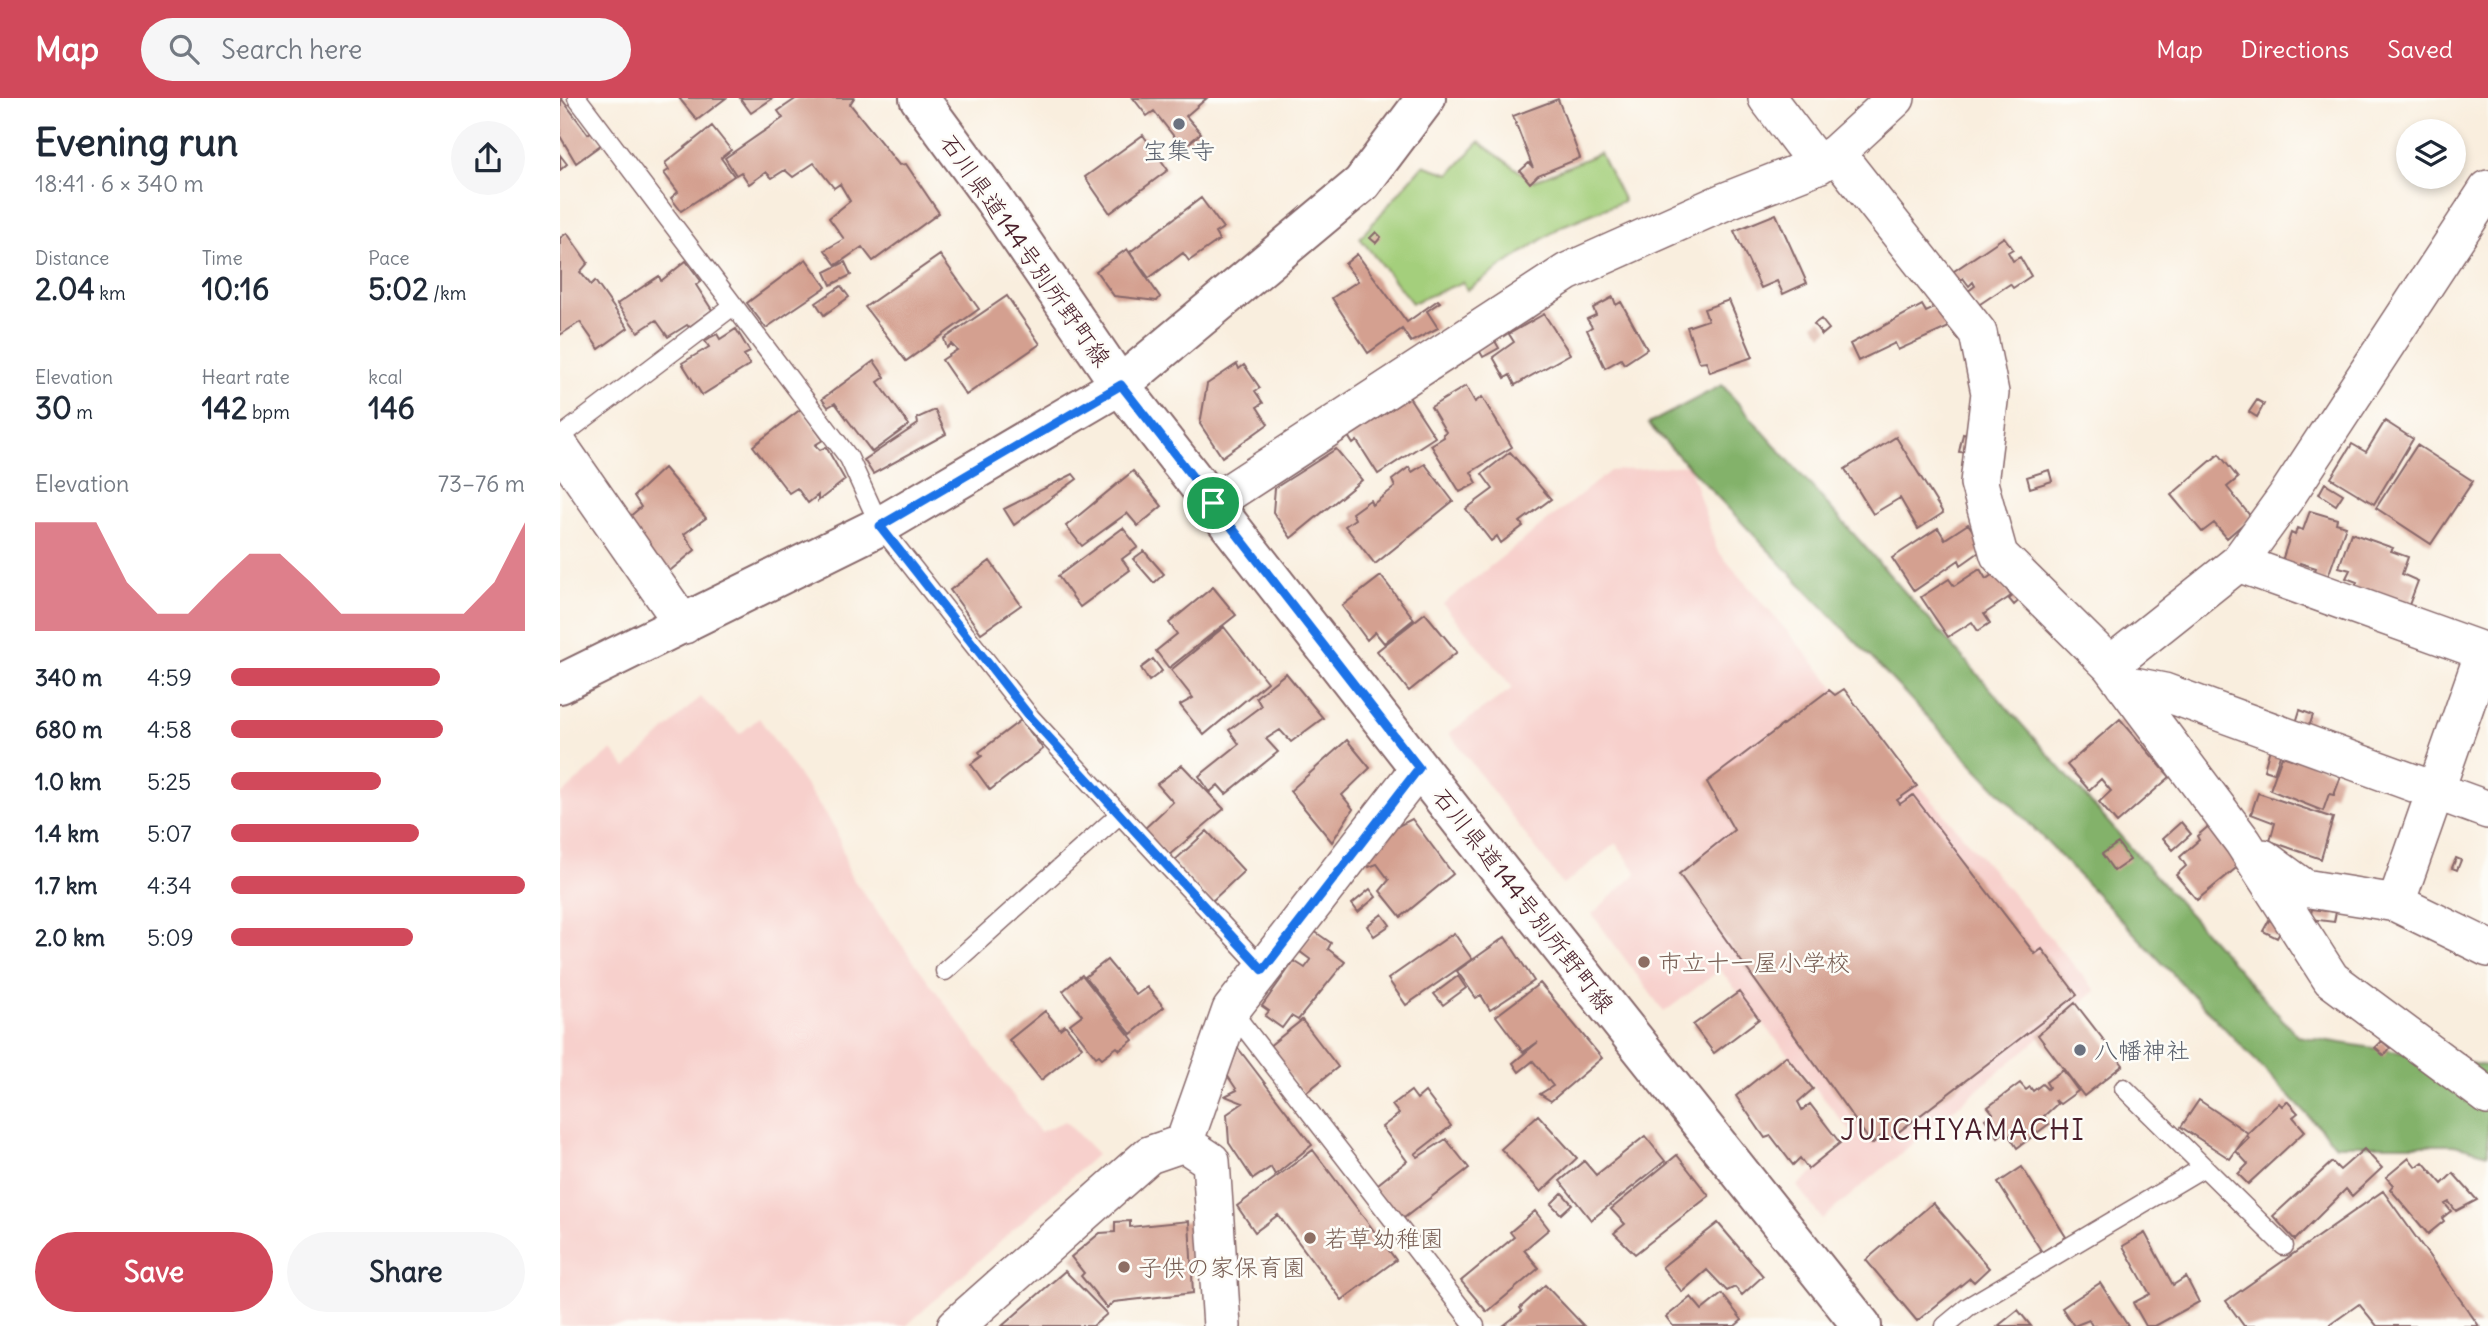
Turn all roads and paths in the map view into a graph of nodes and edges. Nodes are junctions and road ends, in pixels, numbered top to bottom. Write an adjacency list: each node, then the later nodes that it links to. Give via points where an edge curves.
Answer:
1 (577, 98): 8 (lane)
2 (919, 98): 9 (main road, 石川県道144号別所野町線)
3 (1426, 98): 9 (main road, via 1362,183)
4 (1767, 98): 6 (street)
5 (1896, 98): 6 (street)
6 (1827, 159): 12 (street, via 1567,272); 17 (street, via 1978,332 1990,393 1979,483 1999,555)
7 (2488, 189): 14 (street, via 2286,497)
8 (733, 306): 10 (lane); 13 (lane, via 849,458)
9 (1121, 385): 12 (main road, 石川県道144号別所野町線); 13 (main road)
10 (560, 437)
11 (560, 447): 15 (street)
12 (1213, 503): 19 (main road, 石川県道144号別所野町線)
13 (880, 526): 15 (main road); 22 (lane, via 1031,718)
14 (2238, 562): 16 (street); 17 (street)
15 (684, 625): 18 (main road)
16 (2486, 652): 20 (street)
17 (2117, 675): 20 (street); 23 (street)
18 (560, 684)
19 (1419, 768): 26 (street); 37 (main road, 石川県道144号別所野町線)
20 (2435, 791): 21 (street); 24 (street)
21 (2488, 810)
22 (1120, 814): 26 (lane); 27 (lane)
23 (2243, 842): 24 (street, via 2304,888); 30 (street, via 2330,979)
24 (2396, 902): 25 (street)
25 (2488, 948)
26 (1263, 970): 28 (street)
27 (945, 971)
28 (1231, 1010): 31 (street); 36 (lane)
29 (2124, 1088): 32 (lane)
30 (2488, 1096)
31 (1184, 1143): 34 (street, via 1149,1155); 35 (street, via 1211,1161)
32 (2204, 1167): 33 (lane); 38 (lane, via 1968,1307)
33 (2284, 1246)
34 (956, 1326)
35 (1222, 1326)
36 (1475, 1326)
37 (1862, 1326)
38 (1945, 1326)

